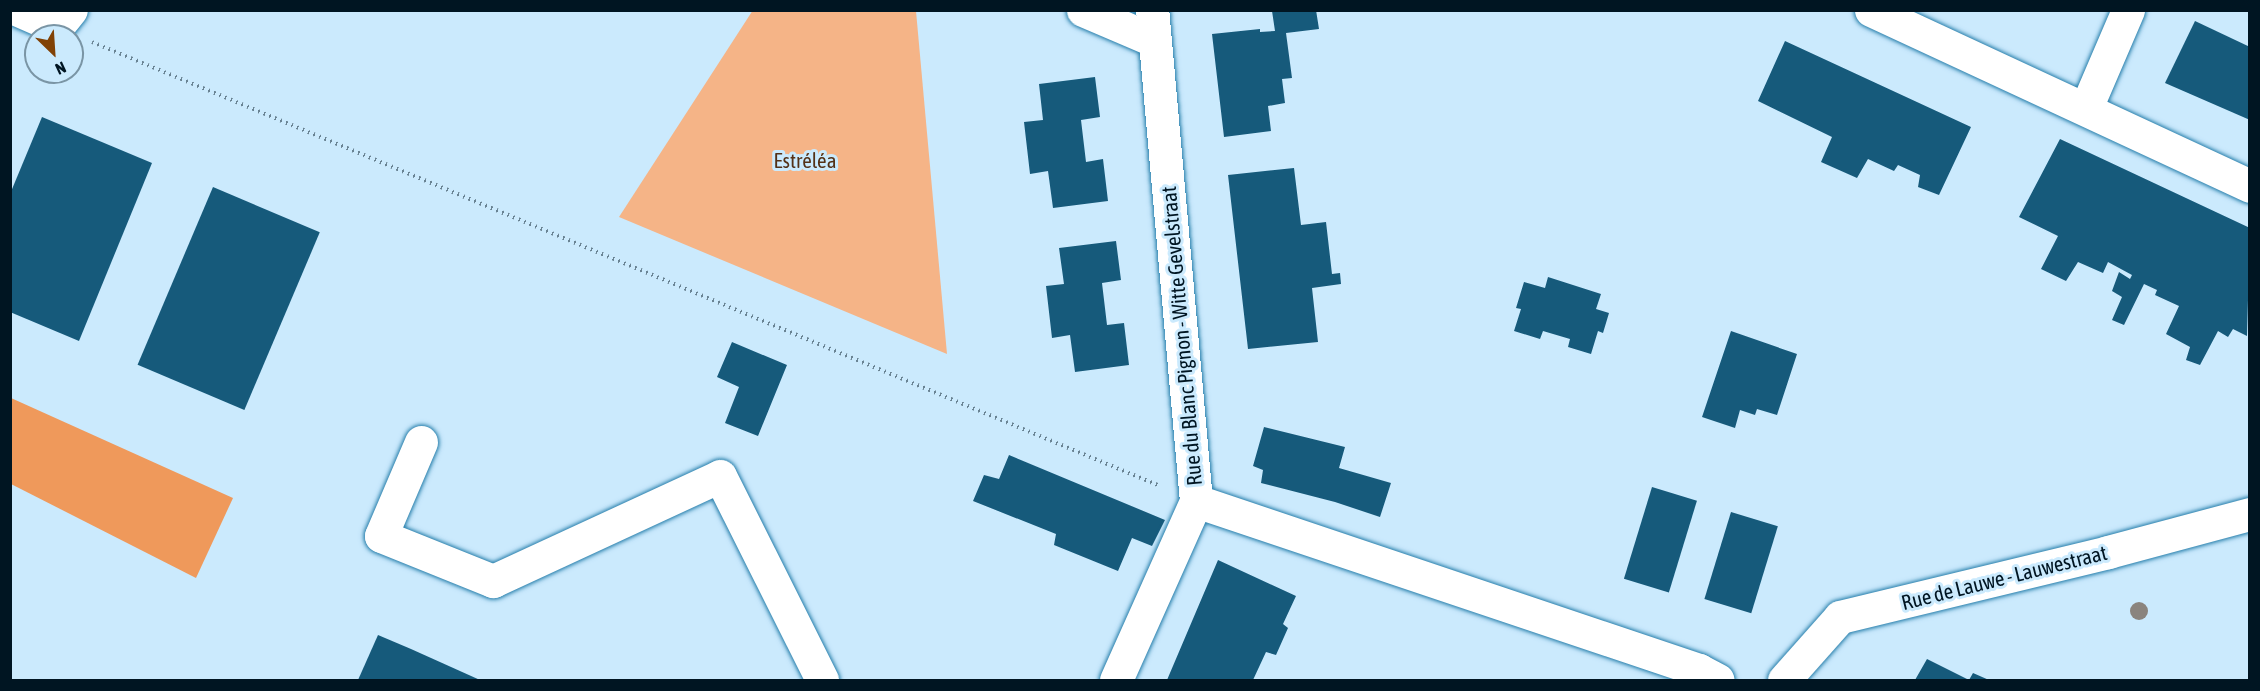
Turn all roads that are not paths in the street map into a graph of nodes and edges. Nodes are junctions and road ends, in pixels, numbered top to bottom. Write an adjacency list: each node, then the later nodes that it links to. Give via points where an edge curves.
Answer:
1 (18, 10): 5 (street)
2 (1083, 10): 6 (street)
3 (1871, 10): 7 (street)
4 (2128, 10): 7 (street)
5 (64, 19)
6 (1153, 25): 10 (street, Rue du Blanc Pignon - Witte Gevelstraat)
7 (2086, 108): 8 (street)
8 (2250, 186)
9 (421, 442): 12 (street, via 381,536 493,581 720,476)
10 (1196, 501): 13 (street, Rue du Blanc Pignon - Witte Gevelstraat); 14 (street, via 1699,670)
11 (2250, 514): 15 (street, Rue de Lauwe - Lauwestraat, via 1840,617)
12 (822, 681)
13 (1116, 681)
14 (1718, 681)
15 (1784, 681)

